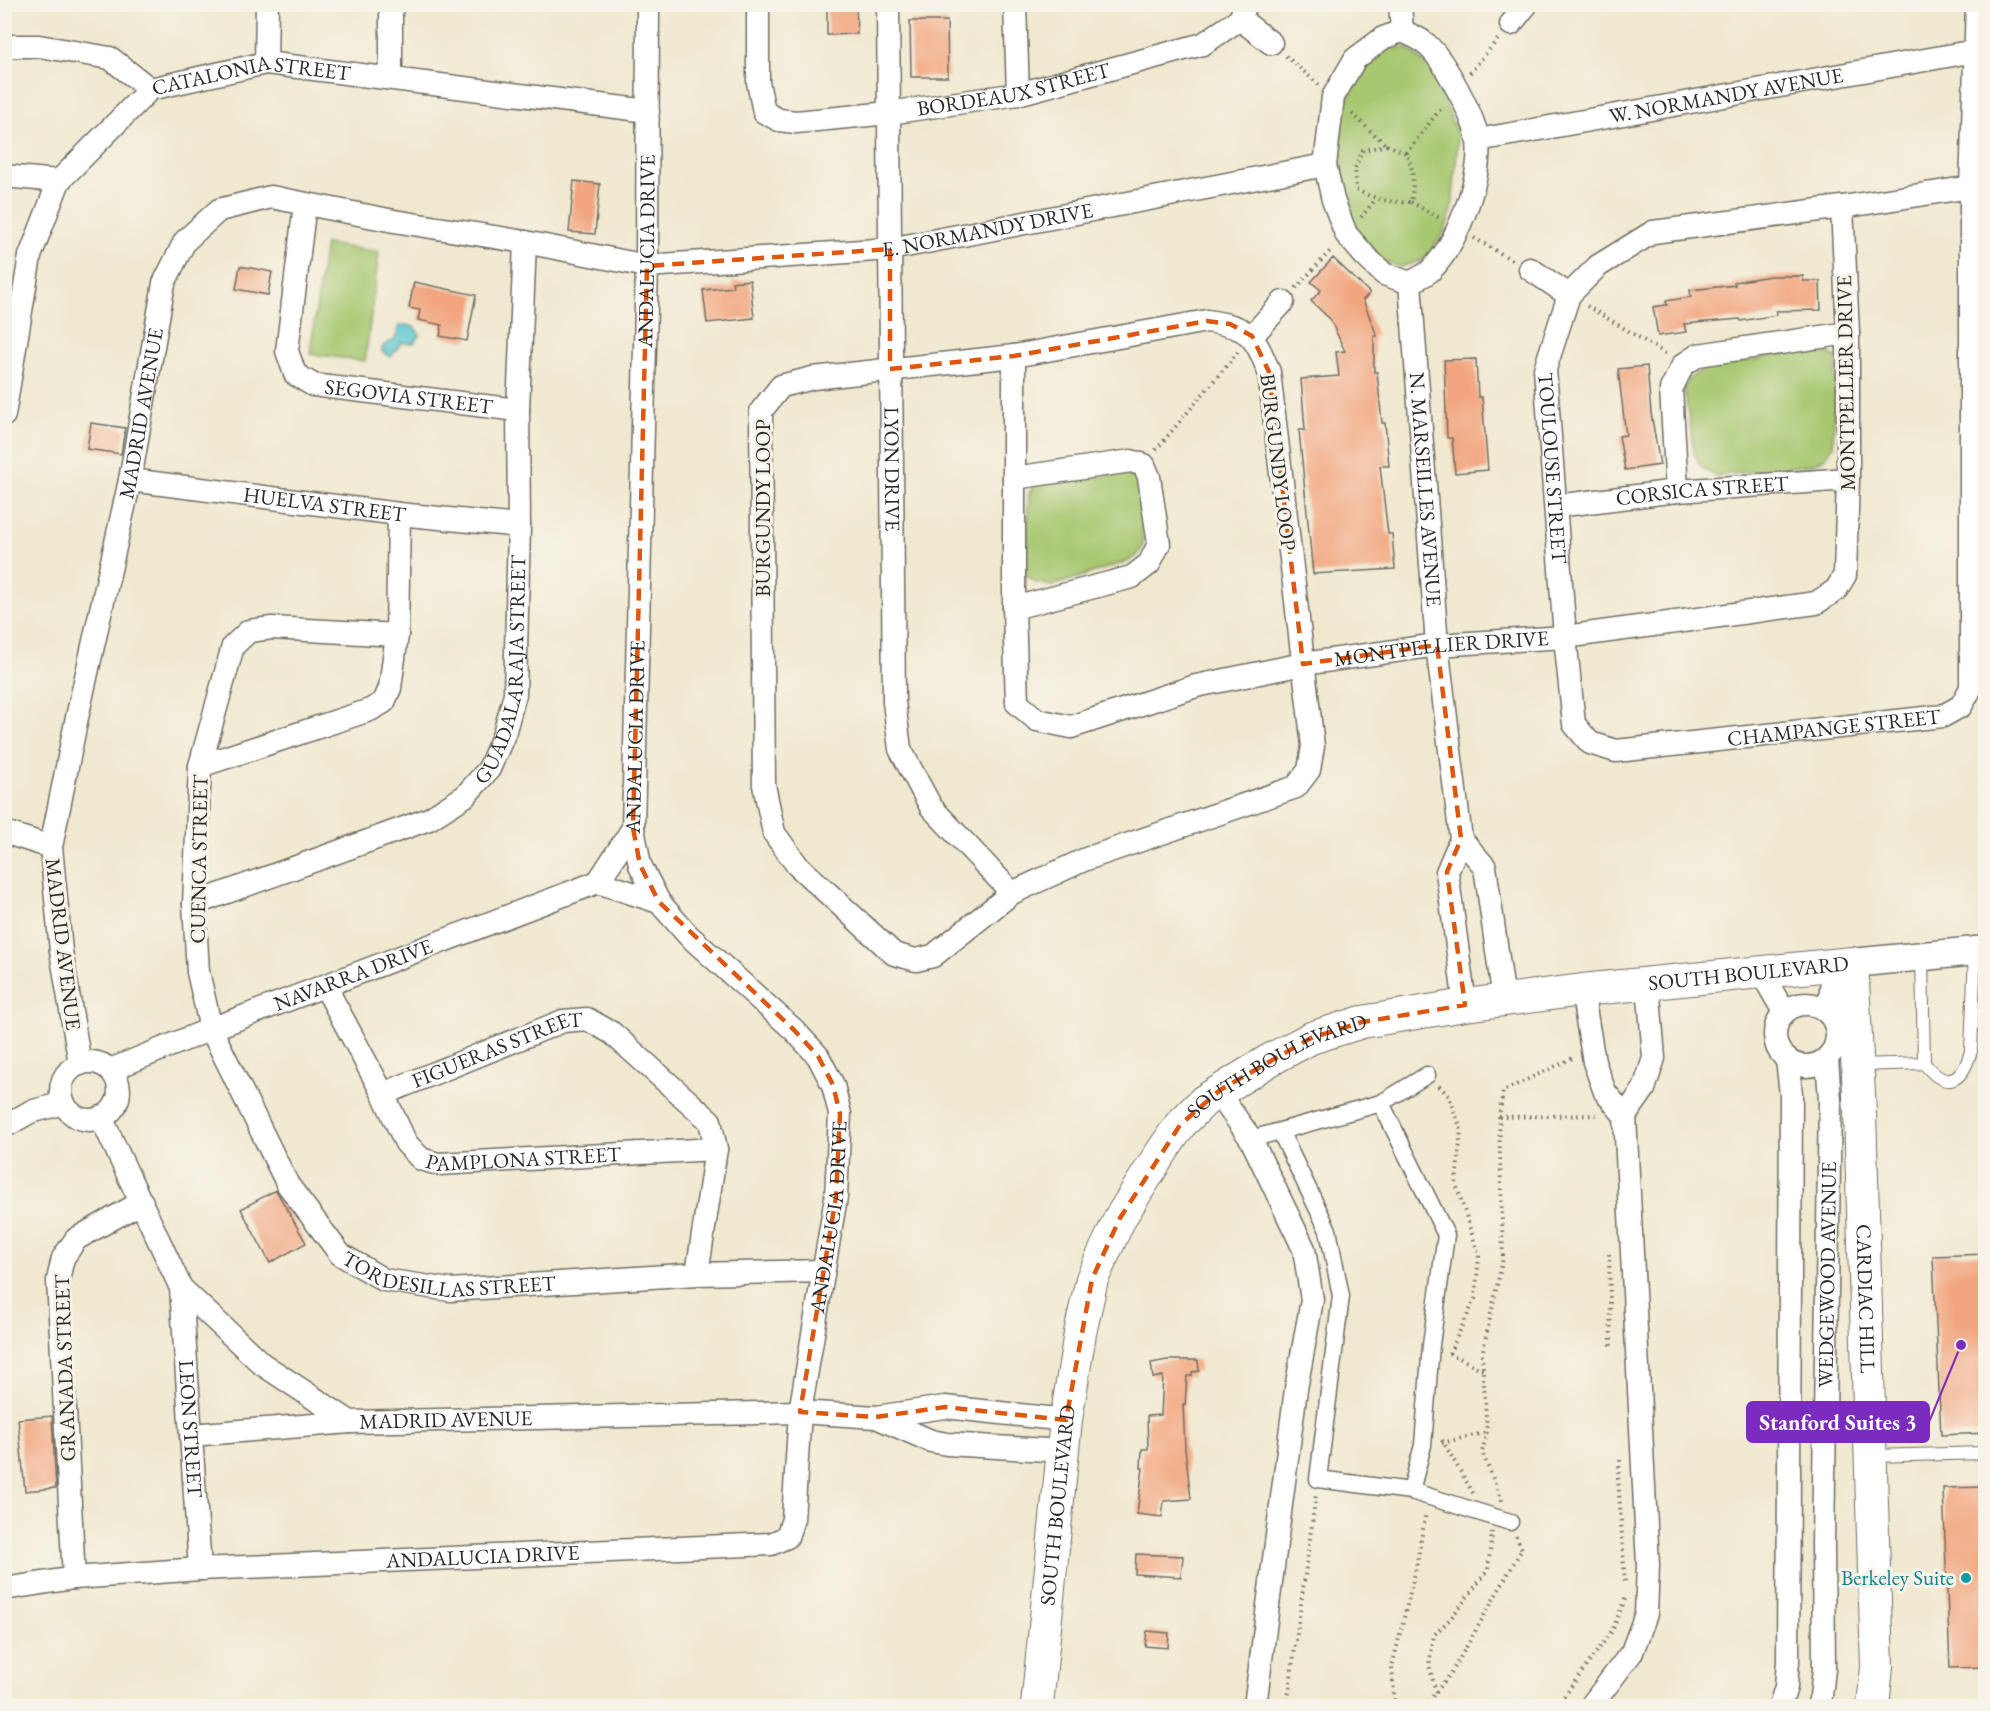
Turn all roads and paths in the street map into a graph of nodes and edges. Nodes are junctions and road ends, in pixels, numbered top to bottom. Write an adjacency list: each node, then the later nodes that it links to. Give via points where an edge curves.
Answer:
1 (267, 4): 16 (street)
2 (391, 4): 17 (street)
3 (648, 4): 20 (street, ANDALUCIA DRIVE)
4 (758, 4): 21 (street, BORDEAUX STREET, via 758,82 764,112 796,123)
5 (888, 4): 21 (street, LYON DRIVE)
6 (1015, 4): 19 (street)
7 (1400, 4): 12 (street)
8 (1527, 4): 11 (street)
9 (1977, 4): 15 (street, CHAMPANGE STREET)
10 (1243, 12): 13 (street); 19 (street, BORDEAUX STREET, via 1203,44)
11 (1511, 24)
12 (1402, 31): 22 (street, via 1425,43 1444,65); 23 (street, via 1383,38 1355,59 1332,97)
13 (1271, 43)
14 (4, 46): 18 (street, via 39,46 110,58)
15 (1980, 52): 22 (street, W. NORMANDY AVENUE); 26 (street, CHAMPANGE STREET)
16 (266, 63): 17 (street, CATALONIA STREET); 18 (street, CATALONIA STREET)
17 (391, 78): 20 (street, CATALONIA STREET)
18 (150, 89): 25 (street, CATALONIA STREET)
19 (1018, 94): 21 (street, BORDEAUX STREET)
20 (648, 111): 33 (street, ANDALUCIA DRIVE)
21 (889, 112): 32 (street, LYON DRIVE)
22 (1478, 140): 35 (street, via 1470,196 1459,229 1428,273)
23 (1325, 165): 30 (street); 32 (street, E. NORMANDY DRIVE)
24 (4, 176): 25 (street)
25 (59, 181): 44 (street, CATALONIA STREET, via 30,255)
26 (1971, 187): 29 (street, TOULOUSE STREET); 58 (street, CHAMPANGE STREET, via 1971,688 1961,706 1943,716 1616,751)
27 (1376, 199): 27 (path, via 1411,202 1414,188 1406,153 1387,145 1363,150 1355,168 1356,190); 30 (path)
28 (306, 204): 31 (street, MADRID AVENUE); 43 (street, SEGOVIA STREET, via 287,351 295,374 313,385); 48 (street, MADRID AVENUE, via 271,197 219,210 185,241 164,283)
29 (1842, 207): 36 (street, TOULOUSE STREET, via 1653,232 1598,266); 38 (street, MONTPELLIER DRIVE)
30 (1346, 234): 35 (street, via 1384,274); 37 (path)
31 (525, 242): 33 (street, MADRID AVENUE); 43 (street, GUADALARAJA STREET)
32 (890, 249): 33 (street, E. NORMANDY DRIVE); 42 (street, LYON DRIVE)
33 (647, 266): 60 (street, ANDALUCIA DRIVE)
34 (1530, 269): 36 (street)
35 (1410, 283): 56 (street, N. MARSEILLES AVENUE)
36 (1569, 295): 41 (path); 50 (street, TOULOUSE STREET, via 1545,369)
37 (1283, 302): 39 (street)
38 (1848, 333): 41 (street, via 1698,355); 47 (street, MONTPELLIER DRIVE)
39 (1252, 336): 40 (street, BURGUNDY LOOP, via 1230,324 1207,321); 45 (path); 57 (street, BURGUNDY LOOP, via 1269,372)
40 (1014, 356): 42 (street, BURGUNDY LOOP); 46 (street, MONTPELLIER DRIVE)
41 (1683, 365): 49 (street, via 1671,389)
42 (890, 369): 65 (street, LYON DRIVE, via 894,702 900,749 931,807); 65 (street, BURGUNDY LOOP, via 813,378 782,386 761,411 764,785 774,833 797,865 894,954 916,960 933,956)
43 (518, 410): 52 (street, GUADALARAJA STREET)
44 (4, 415)
45 (1144, 465): 46 (street, via 1131,461); 53 (street, via 1159,544 1149,564 1132,577)
46 (1014, 478): 53 (street, MONTPELLIER DRIVE)
47 (1848, 479): 49 (street, CORSICA STREET); 55 (street, MONTPELLIER DRIVE, via 1845,575 1836,590 1816,603)
48 (130, 480): 51 (street, HUELVA STREET); 63 (street, MADRID AVENUE)
49 (1677, 491): 50 (street, CORSICA STREET)
50 (1556, 506): 55 (street, TOULOUSE STREET)
51 (399, 514): 52 (street, HUELVA STREET); 54 (street)
52 (519, 526): 67 (street, GUADALARAJA STREET, via 515,694 489,769 465,796 429,819)
53 (1014, 608): 57 (street, MONTPELLIER DRIVE, via 1017,703 1037,720 1060,725 1071,727 1196,686)
54 (397, 635): 59 (street, via 390,688 384,702 370,711); 59 (street, CUENCA STREET, via 272,628 249,631 233,646)
55 (1565, 637): 56 (street, MONTPELLIER DRIVE); 58 (street, TOULOUSE STREET, via 1574,724)
56 (1437, 645): 57 (street, MONTPELLIER DRIVE); 62 (street, N. MARSEILLES AVENUE)
57 (1303, 664): 65 (street, BURGUNDY LOOP, via 1313,746 1309,770 1296,787 1086,859)
58 (1590, 743)
59 (201, 766): 67 (street, CUENCA STREET)
60 (633, 828): 64 (street); 66 (street, ANDALUCIA DRIVE, via 640,865)
61 (4, 832): 63 (street)
62 (1461, 839): 75 (street, via 1485,867); 76 (street, via 1447,872)
63 (51, 847): 84 (street, MADRID AVENUE)
64 (597, 882): 66 (street); 73 (street, NAVARRA DRIVE)
65 (1012, 893)
66 (659, 902): 101 (street, ANDALUCIA DRIVE, via 688,935 794,1030 818,1056 833,1085 840,1114 836,1197)
67 (194, 904): 79 (street, CUENCA STREET, via 198,972)
68 (1980, 950): 69 (street, SOUTH BOULEVARD); 83 (lane, via 1971,1051 1966,1067 1957,1079 1947,1082 1934,1076)
69 (1922, 956): 70 (street, SOUTH BOULEVARD); 83 (lane)
70 (1843, 964): 71 (main road, SOUTH BOULEVARD); 78 (street, WEDGEWOOD AVENUE); 85 (main road, CARDIAC HILL)
71 (1761, 972): 72 (main road, SOUTH BOULEVARD); 77 (street)
72 (1648, 983): 74 (main road, SOUTH BOULEVARD); 92 (street, via 1654,1058 1644,1089)
73 (325, 986): 79 (street, NAVARRA DRIVE); 89 (street, PAMPLONA STREET)
74 (1582, 990): 75 (main road, SOUTH BOULEVARD); 80 (street)
75 (1504, 1000): 76 (main road, SOUTH BOULEVARD)
76 (1465, 1005): 88 (main road, SOUTH BOULEVARD, via 1362,1022 1311,1038)
77 (1784, 1012): 78 (street, via 1811,1004); 82 (street, WEDGEWOOD AVENUE, via 1775,1031 1780,1052)
78 (1828, 1013): 81 (street, WEDGEWOOD AVENUE, via 1834,1020 1837,1036)
79 (211, 1029): 86 (street, NAVARRA DRIVE); 102 (street, TORDESILLAS STREET, via 288,1185 340,1254 384,1280 450,1290)
80 (1580, 1055): 92 (street, via 1594,1062 1605,1092); 93 (path, via 1503,1091)
81 (1827, 1058): 82 (street, via 1803,1066); 141 (street, WEDGEWOOD AVENUE, via 1830,1100 1824,1669)
82 (1787, 1059): 140 (street, WEDGEWOOD AVENUE, via 1791,1094 1788,1661)
83 (1924, 1063): 85 (lane)
84 (80, 1064): 86 (street, via 95,1063); 90 (street, via 65,1076 61,1094)
85 (1858, 1065): 120 (main road, CARDIAC HILL)
86 (110, 1070): 94 (street, via 118,1096 115,1105)
87 (1427, 1075): 91 (street); 106 (path, via 1449,1096 1461,1130 1456,1184 1479,1256 1475,1299)
88 (1220, 1090): 97 (street); 111 (main road, SOUTH BOULEVARD, via 1180,1125 1120,1218 1092,1279)
89 (383, 1094): 98 (street, PAMPLONA STREET, via 406,1143 421,1159 438,1164); 98 (street, FIGUERAS STREET, via 563,1021 587,1019 612,1033 710,1121)
90 (64, 1103): 94 (street, via 75,1116); 95 (street, via 30,1112)
91 (1381, 1103): 96 (street); 104 (street, via 1446,1235)
92 (1625, 1116): 93 (path); 139 (street, via 1648,1565 1646,1614 1632,1652)
93 (1499, 1117): 108 (path, via 1503,1258 1482,1355)
94 (101, 1118): 99 (street, MADRID AVENUE)
95 (4, 1127)
96 (1280, 1131): 97 (street); 122 (street, via 1328,1230 1341,1296)
97 (1251, 1139): 134 (street, via 1304,1249 1312,1300)
98 (716, 1149): 102 (street, FIGUERAS STREET)
99 (142, 1202): 103 (street, MADRID AVENUE); 128 (street, GRANADA STREET, via 76,1239 63,1258 58,1280)
100 (1609, 1244): 105 (path)
101 (823, 1271): 102 (street, TORDESILLAS STREET); 109 (street, ANDALUCIA DRIVE)
102 (697, 1274)
103 (181, 1288): 112 (street, MADRID AVENUE, via 262,1364); 115 (street, LEON STREET)
104 (1431, 1345): 106 (path); 117 (street)
105 (1611, 1349)
106 (1449, 1354): 107 (path); 108 (path)
107 (1444, 1364)
108 (1483, 1370): 113 (path)
109 (800, 1412): 110 (street, MADRID AVENUE); 112 (street, MADRID AVENUE); 127 (street, ANDALUCIA DRIVE, via 794,1519 787,1537 771,1544)
110 (876, 1417): 111 (street, via 945,1407); 118 (street, via 947,1444)
111 (1066, 1420): 118 (main road, SOUTH BOULEVARD)
112 (350, 1422): 115 (street)
113 (1487, 1432): 116 (path); 126 (path, via 1482,1452)
114 (1441, 1434): 116 (path)
115 (191, 1435): 127 (street, LEON STREET)
116 (1443, 1443): 117 (path); 125 (path)
117 (1423, 1445): 123 (street)
118 (1063, 1450): 133 (main road, SOUTH BOULEVARD)
119 (1986, 1453): 120 (lane)
120 (1870, 1456): 142 (main road, CARDIAC HILL, via 1877,1667)
121 (1620, 1460): 129 (path)
122 (1318, 1479): 123 (street); 135 (path)
123 (1411, 1491): 124 (street)
124 (1428, 1496): 125 (street); 136 (path, via 1416,1568 1392,1667)
125 (1486, 1514): 126 (street); 132 (path, via 1492,1530 1488,1570 1434,1635 1429,1665)
126 (1510, 1522): 132 (path, via 1522,1549)
127 (200, 1569): 128 (street, ANDALUCIA DRIVE)
128 (75, 1578): 130 (street, ANDALUCIA DRIVE)
129 (1625, 1584)
130 (4, 1589)
131 (1626, 1596): 138 (path, via 1612,1631)
132 (1436, 1693): 137 (path)
133 (1037, 1707)
134 (1255, 1707)
135 (1287, 1707)
136 (1395, 1707)
137 (1425, 1707)
138 (1557, 1707)
139 (1591, 1707)
140 (1780, 1707)
141 (1818, 1707)
142 (1873, 1707)

